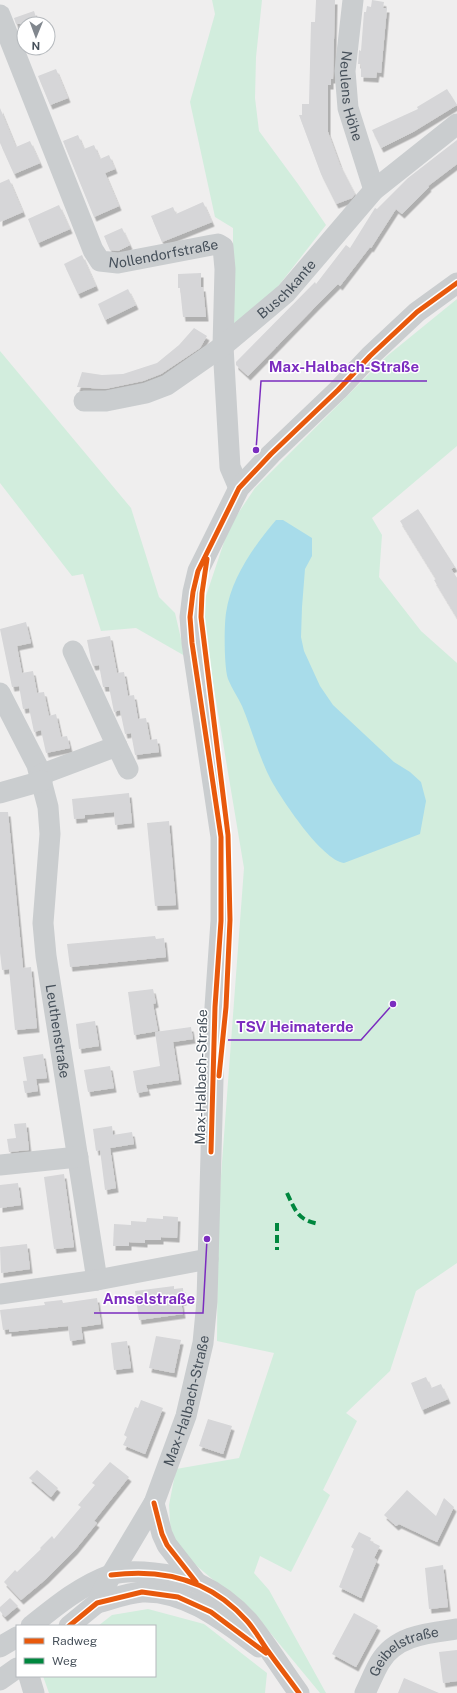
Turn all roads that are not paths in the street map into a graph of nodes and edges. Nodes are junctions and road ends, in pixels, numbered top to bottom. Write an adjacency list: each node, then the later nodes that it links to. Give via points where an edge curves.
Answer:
1 (353, 0): 4 (street, Neulens Höhe, via 345,70 348,108)
2 (0, 15): 6 (street, Nollendorfstraße, via 93,250 100,261 118,263 218,244 223,247)
3 (457, 124): 4 (street, Buschkante)
4 (374, 190): 6 (street, Buschkante, via 286,293)
5 (457, 283): 8 (street, Max-Halbach-Straße, via 417,312 376,350)
6 (223, 346): 7 (street, Buschkante, via 167,385 146,393 106,401); 8 (street, Nollendorfstraße, via 230,467)
7 (84, 401)
8 (239, 488): 17 (street, Max-Halbach-Straße, via 198,571 190,617 221,838 221,921 215,1007)
9 (73, 652): 11 (street)
10 (0, 693): 13 (street, Leuthenstraße, via 37,765)
11 (117, 746): 12 (street); 13 (street)
12 (128, 769)
13 (41, 778): 14 (street); 15 (street, Leuthenstraße, via 48,807 50,834 43,923 46,956)
14 (0, 793)
15 (78, 1157): 16 (street); 18 (street, Leuthenstraße)
16 (0, 1165)
17 (208, 1259): 18 (street); 20 (street, Max-Halbach-Straße, via 203,1343 186,1416)
18 (97, 1280): 19 (street)
19 (0, 1294)
20 (154, 1503): 21 (street, Max-Halbach-Straße); 22 (street, via 167,1546)
21 (111, 1575): 22 (street, via 136,1572 161,1574); 23 (street); 24 (street, Max-Halbach-Straße); 25 (street, via 85,1586)
22 (196, 1582): 30 (street, via 224,1599 248,1621)
23 (142, 1592): 24 (street); 30 (street, via 178,1597 211,1612)
24 (97, 1603): 26 (street, Max-Halbach-Straße)
25 (32, 1625)
26 (70, 1625)
27 (457, 1628): 36 (street, Geibelstraße, via 418,1634 397,1644 380,1661)
28 (16, 1638): 29 (street)
29 (0, 1647)
30 (273, 1657): 35 (street)
31 (16, 1669): 33 (street)
32 (29, 1677): 34 (street)
33 (0, 1680)
34 (34, 1693)
35 (300, 1693)
36 (365, 1693)

